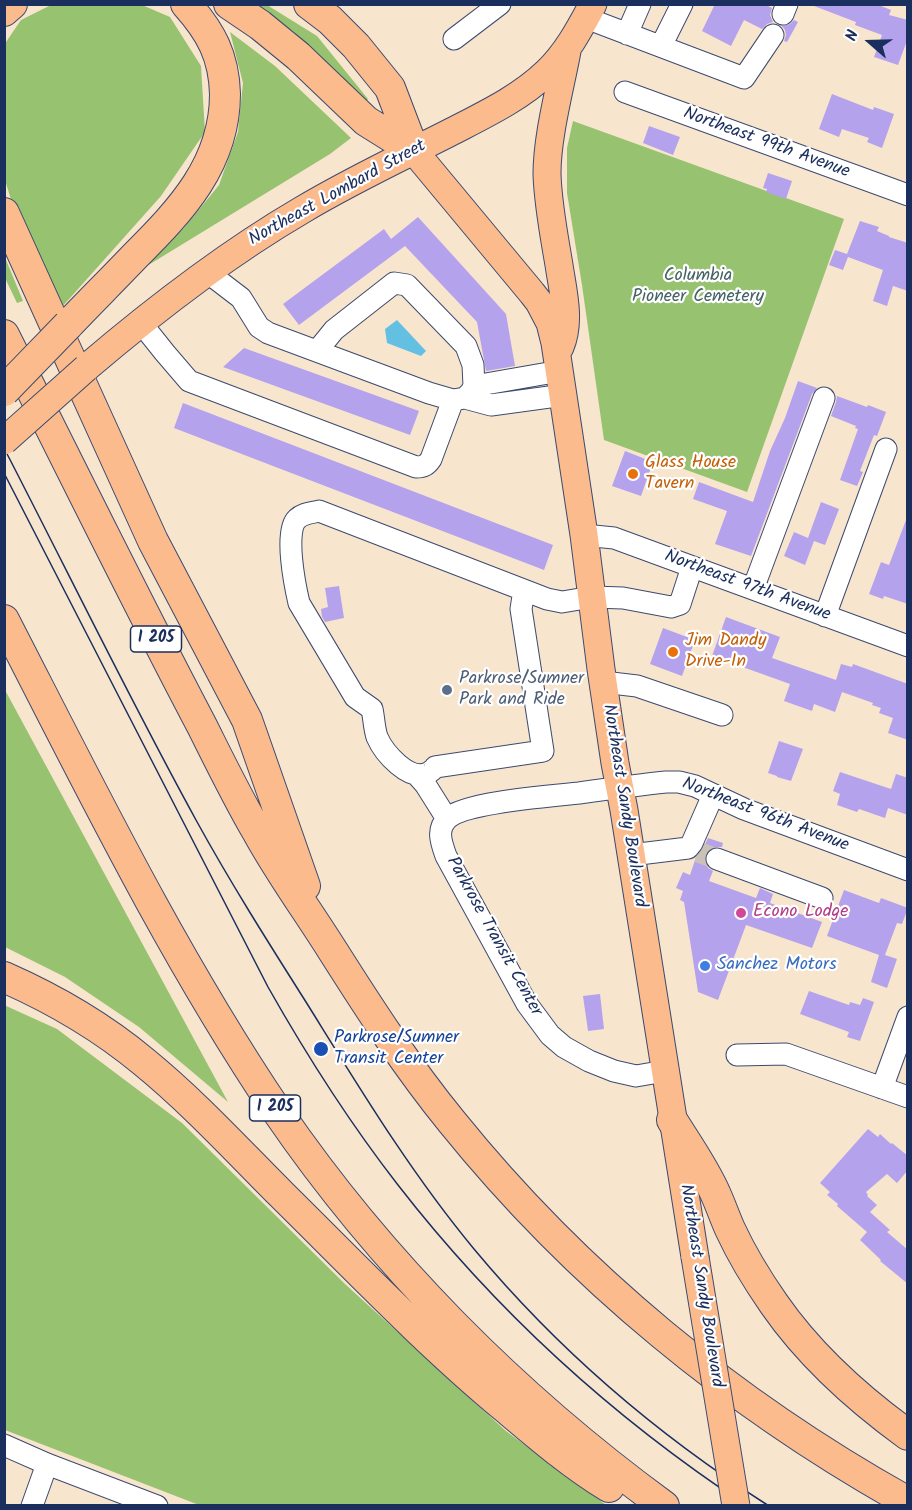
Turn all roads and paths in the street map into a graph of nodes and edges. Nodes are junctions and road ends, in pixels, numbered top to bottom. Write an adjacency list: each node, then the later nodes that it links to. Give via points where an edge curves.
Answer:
1 (12, 4): 8 (highway)
2 (186, 4): 24 (highway, bridge, via 200,20 222,64 225,108 213,156 198,184 160,231)
3 (229, 4): 16 (highway, via 298,56 366,121)
4 (309, 4): 16 (highway, via 356,46 390,88)
5 (500, 4): 12 (street)
6 (640, 4): 10 (street)
7 (682, 4): 13 (street)
8 (4, 11)
9 (589, 11): 10 (street); 14 (main road)
10 (627, 34): 13 (street)
11 (773, 35): 13 (street, via 744,78)
12 (454, 39)
13 (661, 46)
14 (567, 49): 16 (main road, Northeast Lombard Street, via 546,73 518,95); 23 (main road, via 547,170 565,304)
15 (626, 92): 17 (street, Northeast 99th Avenue)
16 (414, 151): 19 (main road, Northeast Lombard Street, via 303,209); 23 (main road, Northeast Sandy Boulevard, via 539,302 550,323)
17 (907, 193)
18 (4, 213): 47 (highway, via 153,541 247,720)
19 (207, 272): 20 (main road, Northeast Lombard Street); 22 (street, via 241,298 259,327)
20 (141, 323): 25 (street, via 189,381 416,466 427,465 431,459); 27 (main road, Northeast Lombard Street, bridge)
21 (4, 335): 47 (highway, I 205, via 259,835)
22 (317, 351): 25 (street, via 429,393); 25 (street, via 334,330 394,283 407,285 466,346 473,365)
23 (560, 373): 25 (street, via 491,405); 29 (main road, Northeast Sandy Boulevard)
24 (4, 391)
25 (464, 394)
26 (824, 398): 31 (street)
27 (4, 441)
28 (886, 449): 34 (street)
29 (585, 535): 30 (street, Northeast 97th Avenue, via 614,538); 33 (main road, Northeast Sandy Boulevard)
30 (692, 567): 31 (street, Northeast 97th Avenue); 33 (street, via 680,604 671,607)
31 (753, 589): 34 (street, Northeast 97th Avenue)
32 (524, 590): 33 (street, via 562,602); 39 (street, via 521,609 543,752); 39 (street, via 319,511 295,520 291,540 299,603 355,697 372,709 377,737 388,754 400,766)
33 (592, 597): 37 (main road, Northeast Sandy Boulevard)
34 (825, 615): 36 (street, Northeast 97th Avenue)
35 (4, 620): 62 (highway, I 205, via 176,948 243,1059 317,1166 443,1314 585,1446)
36 (908, 646)
37 (603, 682): 38 (street, via 637,686); 40 (main road, Northeast Sandy Boulevard)
38 (722, 716)
39 (426, 771): 42 (street, via 425,784)
40 (620, 788): 41 (street, Northeast 96th Avenue, via 680,782); 42 (street, via 497,803 458,811); 44 (main road, Northeast Sandy Boulevard)
41 (713, 795): 43 (street, via 693,843); 45 (street, Northeast 96th Avenue)
42 (447, 819): 51 (street, Parkrose Transit Center, via 440,840 446,856 527,1004 550,1035 572,1052 614,1071 636,1076)
43 (701, 853): 44 (street); 46 (street)
44 (631, 855): 51 (main road, Northeast Sandy Boulevard)
45 (908, 870)
46 (822, 898)
47 (322, 934): 58 (highway, I 205, via 416,1075 550,1233 670,1341 751,1403 864,1478)
48 (4, 977): 61 (highway, via 81,1017 143,1061 479,1386 573,1463)
49 (908, 1017): 52 (street)
50 (737, 1055): 52 (street, via 786,1054)
51 (665, 1071): 54 (main road, Northeast Sandy Boulevard)
52 (882, 1088): 53 (street)
53 (908, 1097)
54 (672, 1120): 55 (highway, via 716,1193 752,1269 801,1340 832,1374); 63 (main road, Northeast Sandy Boulevard, bridge)
55 (908, 1435)
56 (4, 1445): 57 (street)
57 (47, 1464): 59 (street); 60 (street)
58 (908, 1502)
59 (32, 1506)
60 (157, 1506)
61 (645, 1506)
62 (664, 1506)
63 (736, 1506)

